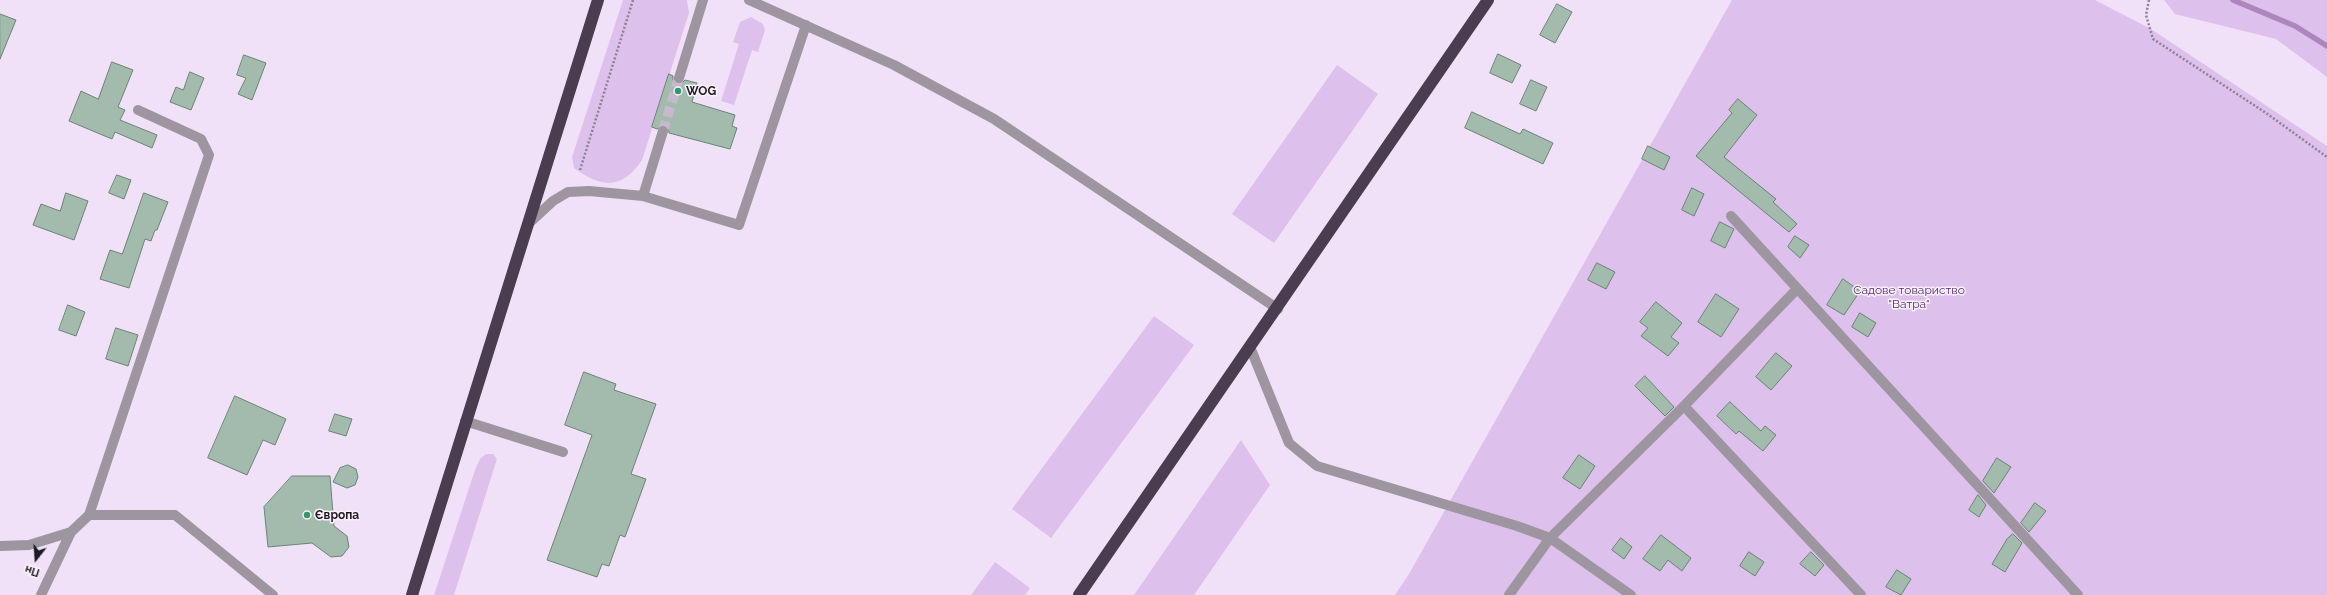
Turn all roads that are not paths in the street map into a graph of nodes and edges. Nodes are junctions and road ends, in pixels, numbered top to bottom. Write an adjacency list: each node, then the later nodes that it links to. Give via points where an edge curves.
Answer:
1 (598, 0): 11 (highway)
2 (703, 0): 6 (street)
3 (749, 0): 5 (street)
4 (1488, 0): 13 (highway)
5 (806, 25): 9 (street, via 739,226); 13 (street, via 894,65 994,119)
6 (679, 78)
7 (138, 110): 18 (street, via 201,139 209,155)
8 (663, 131): 9 (street)
9 (644, 196): 11 (street, via 589,191 568,192 553,200)
10 (1731, 216): 12 (street)
11 (527, 226): 16 (highway)
12 (1797, 290): 15 (street); 29 (street)
13 (1278, 309): 14 (highway)
14 (1250, 347): 20 (street, via 1289,442 1317,466); 25 (highway)
15 (1684, 406): 20 (street); 28 (street)
16 (465, 421): 17 (street); 24 (highway)
17 (563, 452)
18 (89, 515): 19 (street); 23 (street, via 175,514)
19 (72, 532): 21 (street, via 29,544); 22 (street)
20 (1550, 538): 26 (street); 27 (street)
21 (0, 546)
22 (41, 595)
23 (273, 595)
24 (412, 595)
25 (1079, 595)
26 (1509, 595)
27 (1631, 595)
28 (1861, 595)
29 (2078, 595)

